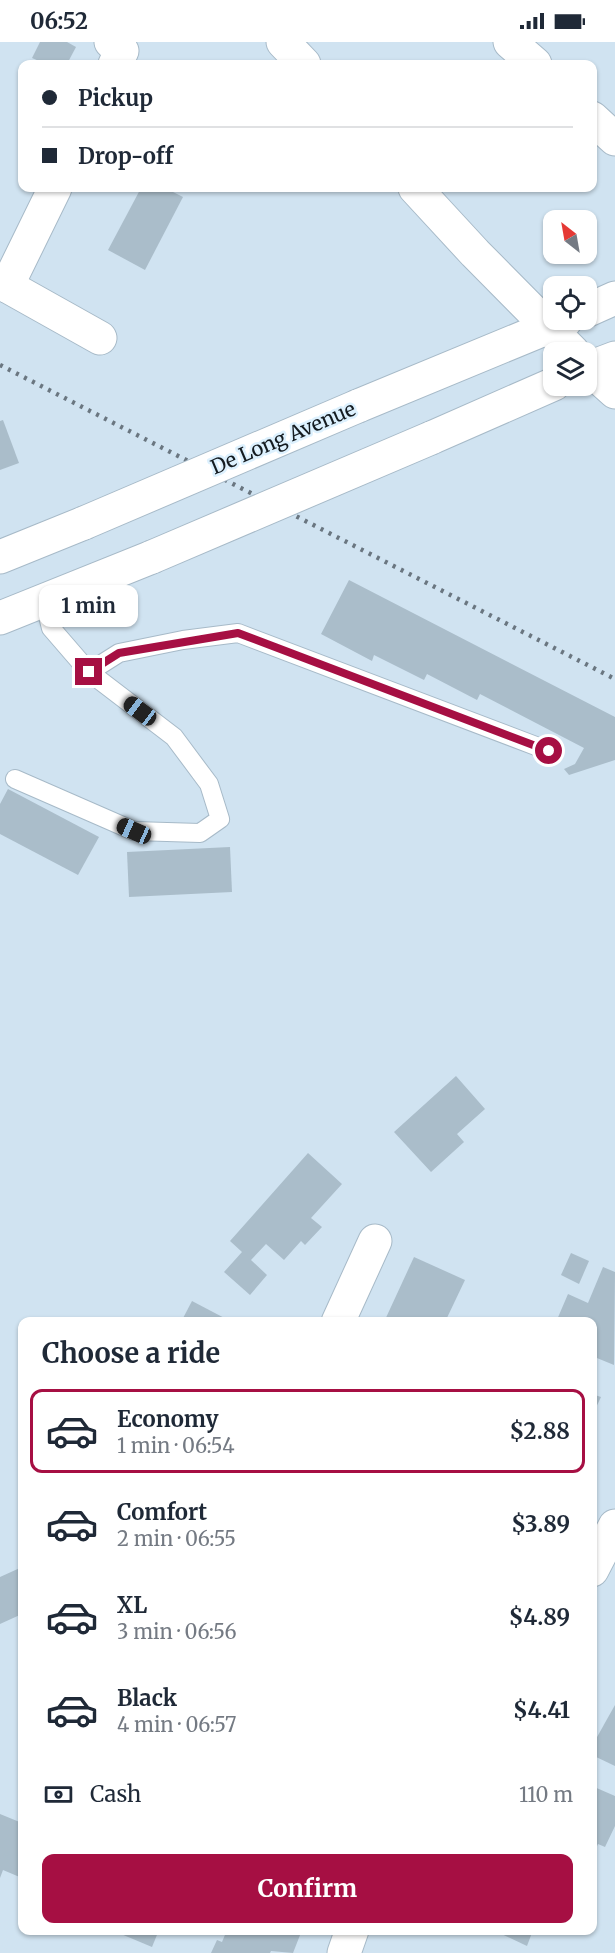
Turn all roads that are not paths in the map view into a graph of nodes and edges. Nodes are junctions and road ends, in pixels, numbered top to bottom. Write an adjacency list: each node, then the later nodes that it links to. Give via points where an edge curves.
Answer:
1 (283, 42): 3 (main road)
2 (510, 42): 4 (main road)
3 (300, 60)
4 (530, 60)
5 (597, 123): 6 (main road)
6 (615, 139)
7 (53, 192): 9 (main road)
8 (419, 192): 12 (main road, via 475,253)
9 (4, 284): 15 (main road)
10 (615, 298): 11 (main road)
11 (597, 305)
12 (543, 310)
13 (543, 329): 20 (main road, De Long Avenue, bridge)
14 (564, 330): 16 (main road)
15 (100, 338)
16 (573, 342)
17 (597, 371): 19 (main road)
18 (543, 389): 21 (main road, bridge)
19 (615, 392)
20 (0, 557)
21 (44, 600): 22 (main road); 23 (lane, via 51,628)
22 (0, 618)
23 (89, 672): 24 (lane, via 119,653 238,633); 25 (lane, via 174,737 209,784 220,819 200,833 134,831)
24 (549, 751)
25 (15, 779)
26 (375, 1241): 27 (main road)
27 (340, 1317)
28 (615, 1526): 29 (main road)
29 (597, 1560)
30 (350, 1935): 31 (main road)
31 (344, 1953)

